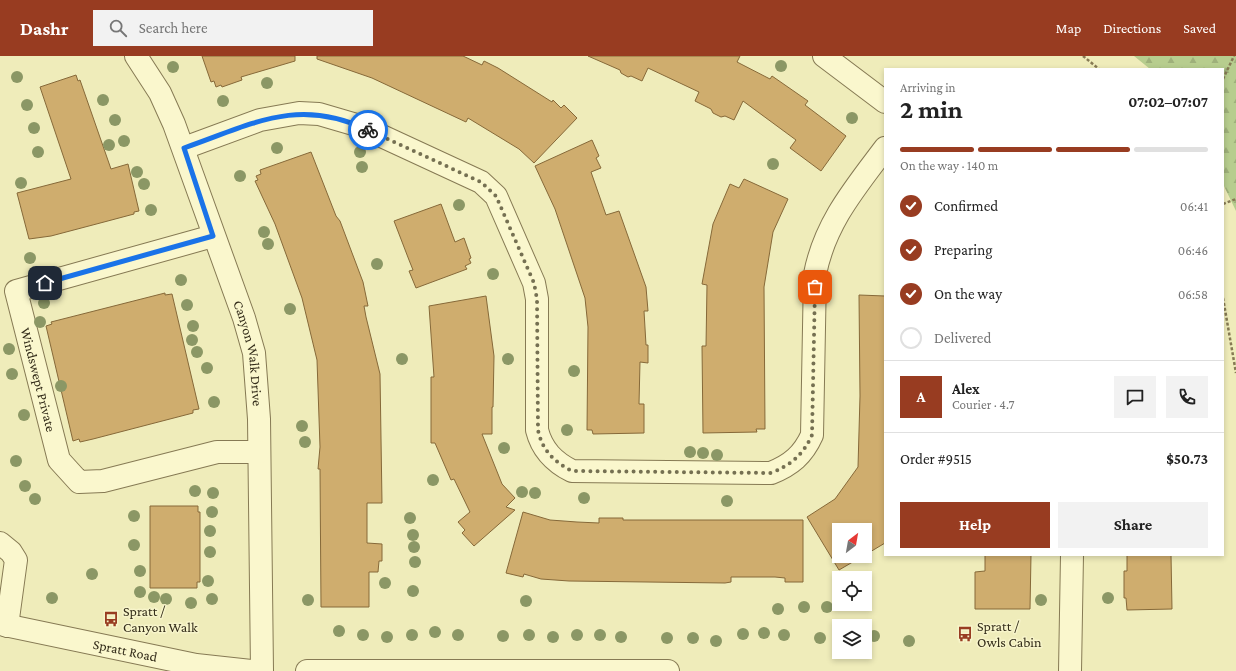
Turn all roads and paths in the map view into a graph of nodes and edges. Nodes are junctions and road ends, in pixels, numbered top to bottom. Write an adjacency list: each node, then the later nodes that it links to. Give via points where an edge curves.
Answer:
1 (136, 56): 8 (street, Canyon Walk Drive, via 160,93)
2 (824, 56): 7 (street)
3 (1083, 56): 5 (path)
4 (1234, 56): 6 (path)
5 (1098, 68)
6 (1224, 77)
7 (884, 101)
8 (184, 148): 9 (street, via 260,120 299,113 319,114 360,126 481,182 496,196 534,283 537,299 538,430 540,441 558,464 572,471 771,473 786,467 797,458 806,448 812,435 815,274 819,254 843,205); 12 (street, Canyon Walk Drive)
9 (884, 149)
10 (1236, 199): 11 (path)
11 (1224, 204)
12 (213, 236): 15 (street, Canyon Walk Drive, via 244,318 254,353); 15 (street, Windswept Private, via 16,291 59,460 79,482 103,481 217,452)
13 (1224, 304): 14 (path)
14 (1236, 373)
15 (259, 452): 20 (street, Canyon Walk Drive)
16 (0, 543): 18 (street, via 16,560)
17 (1072, 556): 23 (street)
18 (3, 625): 19 (street, Spratt Road, via 196,665)
19 (251, 671)
20 (262, 671)
21 (307, 671): 22 (street)
22 (668, 671)
23 (1070, 671)

